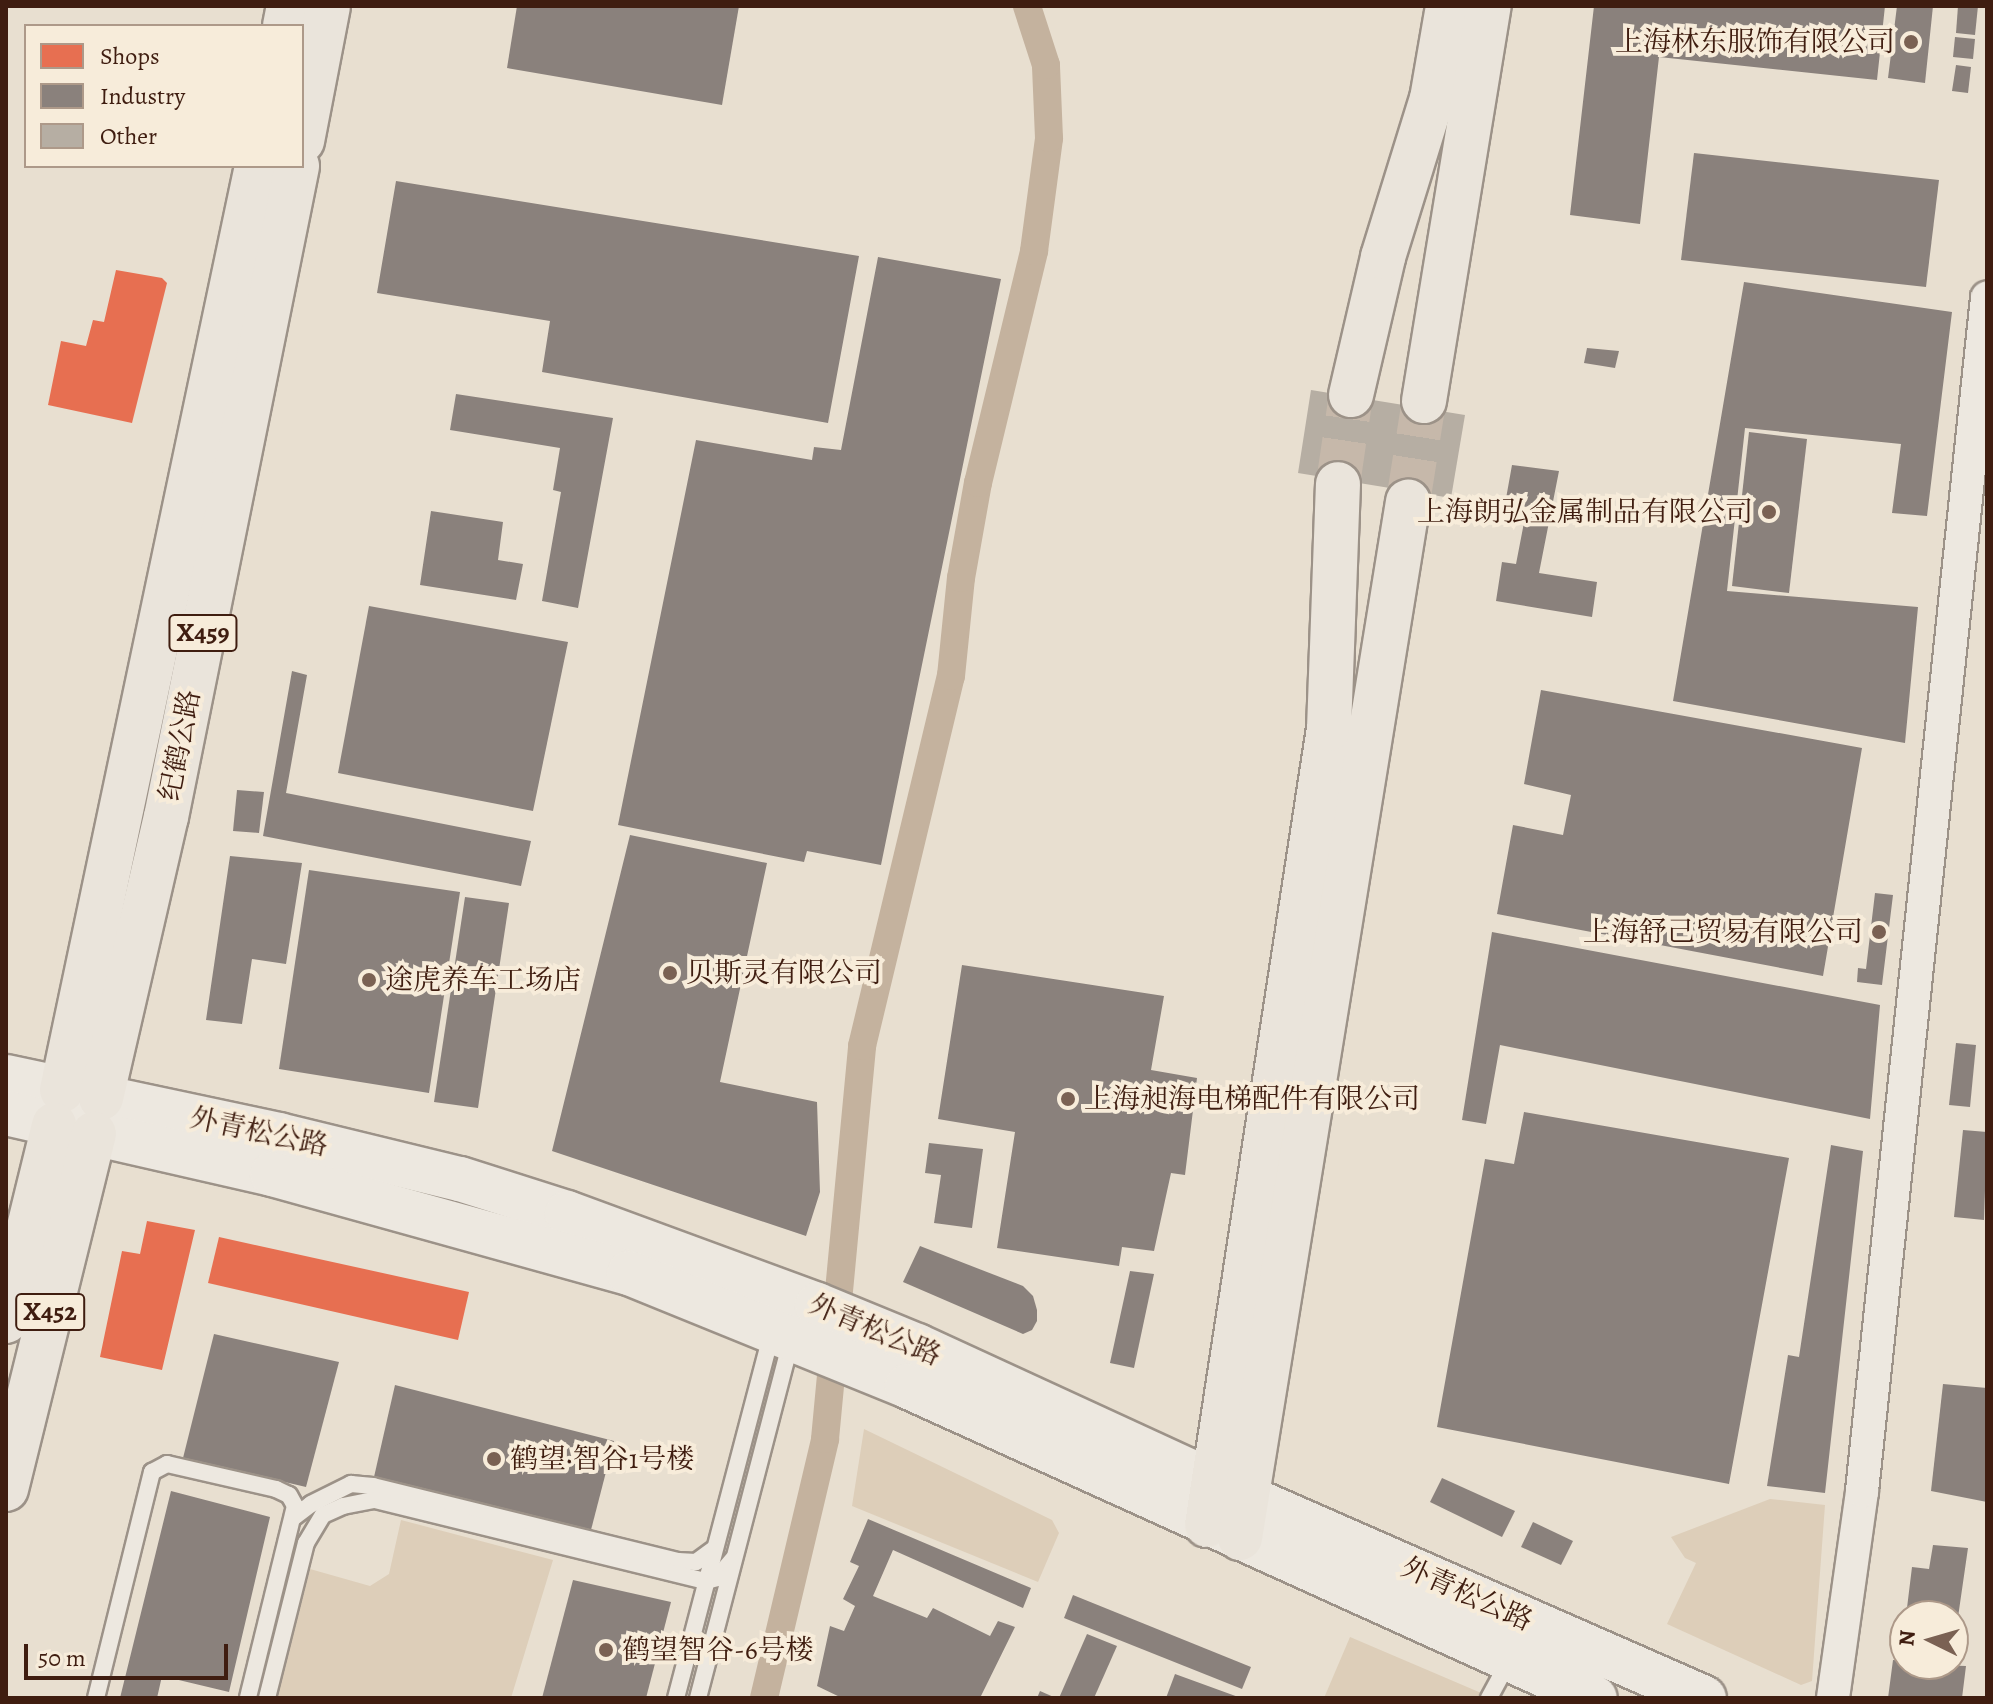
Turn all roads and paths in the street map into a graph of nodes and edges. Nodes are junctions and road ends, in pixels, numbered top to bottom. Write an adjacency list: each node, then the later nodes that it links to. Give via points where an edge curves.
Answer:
1 (328, 6): 4 (main road)
2 (1448, 6): 8 (main road, via 1432,99 1383,257)
3 (1489, 6): 9 (main road)
4 (304, 131)
5 (257, 168): 13 (main road, 纪鹤公路 / X459)
6 (297, 168): 13 (main road, 纪鹤公路 / X459, via 166,817)
7 (1987, 298): 32 (street, via 1862,1491)
8 (1351, 395)
9 (1424, 401)
10 (1338, 484): 18 (main road, via 1329,729)
11 (1408, 502): 18 (main road)
12 (6, 1077): 13 (main road, 外青松公路)
13 (78, 1112): 14 (main road, 外青松公路); 15 (main road, X452); 16 (main road, 外青松公路, via 279,1135 460,1179 567,1213); 17 (main road, X452)
14 (6, 1113)
15 (6, 1321)
16 (797, 1328): 18 (main road, 外青松公路, via 912,1366); 20 (lane); 21 (lane)
17 (6, 1489)
18 (1227, 1510): 23 (main road, 外青松公路); 31 (main road, 外青松公路)
19 (294, 1517): 20 (lane, via 351,1484 678,1561 696,1562); 24 (lane, via 289,1495 276,1489 167,1464 152,1472); 25 (lane)
20 (714, 1549): 22 (lane)
21 (733, 1559): 22 (lane, via 717,1578); 28 (lane)
22 (706, 1581): 26 (lane, via 375,1500 343,1506 323,1515 306,1543); 27 (lane)
23 (1509, 1659): 29 (lane); 30 (main road, 外青松公路)
24 (96, 1698)
25 (248, 1698)
26 (267, 1698)
27 (676, 1698)
28 (698, 1698)
29 (1489, 1698)
30 (1595, 1698)
31 (1704, 1698)
32 (1833, 1698)

